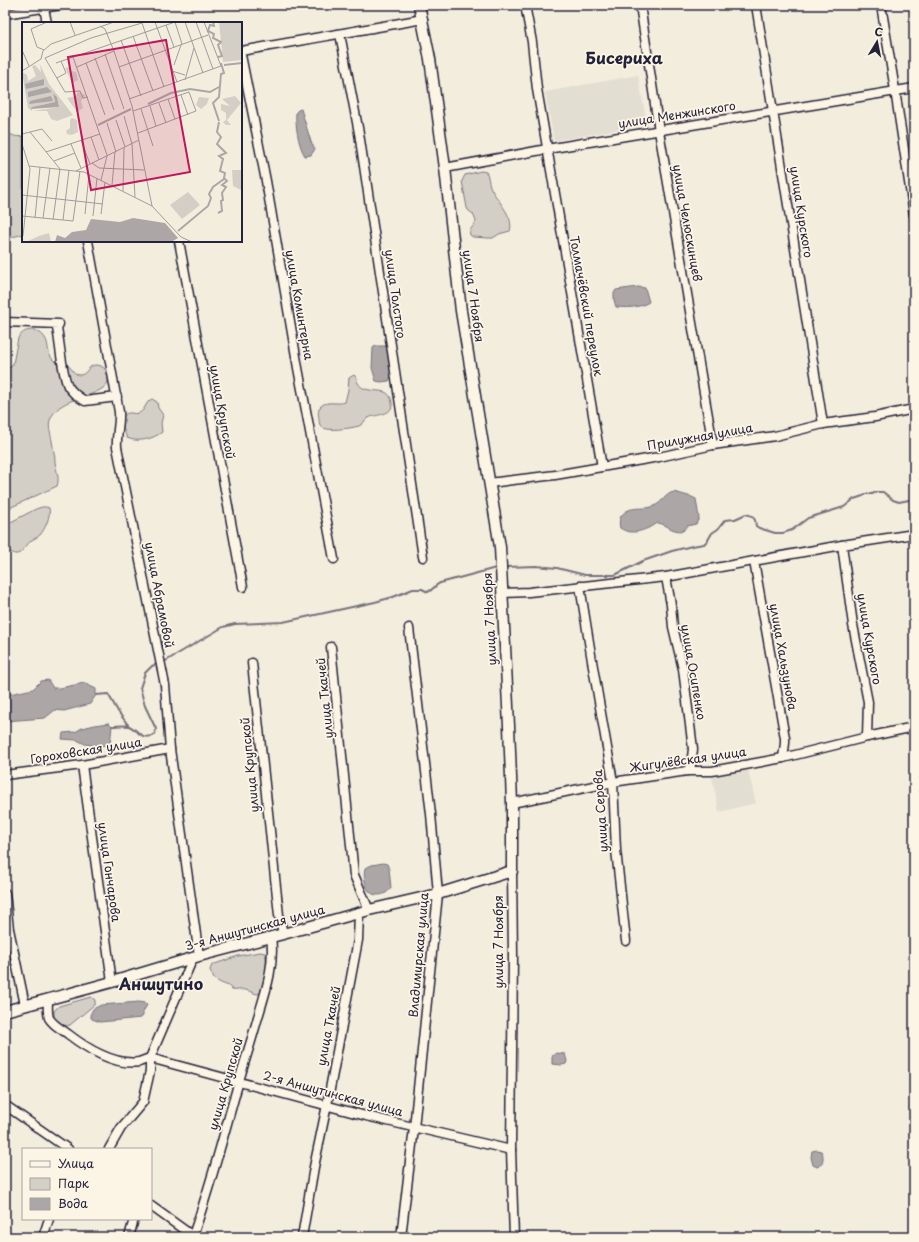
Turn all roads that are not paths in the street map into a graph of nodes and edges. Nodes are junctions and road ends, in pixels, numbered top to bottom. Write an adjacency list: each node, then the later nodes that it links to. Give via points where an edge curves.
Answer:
1 (61, 5): 7 (street)
2 (419, 5): 9 (street, улица 7 Ноября)
3 (525, 5): 18 (street, Толмачёвский переулок)
4 (640, 5): 17 (street, улица Челюскинцев)
5 (756, 5): 16 (street, улица Курского)
6 (881, 5): 15 (street)
7 (44, 8): 8 (street); 10 (street)
8 (5, 14)
9 (423, 19): 11 (street); 19 (street, улица 7 Ноября)
10 (47, 22)
11 (340, 34): 12 (street); 32 (street, улица Толстого, via 359,133)
12 (242, 51)
13 (242, 60): 33 (street, улица Коминтерна)
14 (914, 88): 15 (street, улица Менжинского)
15 (895, 90): 16 (street, улица Менжинского); 20 (street)
16 (773, 112): 17 (street, улица Менжинского); 26 (street, улица Курского)
17 (659, 131): 18 (street, улица Менжинского); 27 (street, улица Челюскинцев)
18 (547, 149): 19 (street, улица Менжинского); 28 (street, Толмачёвский переулок)
19 (444, 168): 29 (street, улица 7 Ноября, via 461,311)
20 (914, 215)
21 (88, 242): 24 (street, улица Абрамовой)
22 (179, 242): 37 (street, улица Крупской)
23 (5, 322): 24 (street, via 59,324 57,328 65,377 74,394 84,401)
24 (117, 397): 44 (street, улица Абрамовой, via 120,421 117,447 165,685)
25 (914, 409): 26 (street, Прилужная улица)
26 (823, 424): 27 (street, Прилужная улица, via 775,436)
27 (713, 445): 28 (street, Прилужная улица)
28 (602, 467): 29 (street, Прилужная улица)
29 (489, 483): 38 (street, улица 7 Ноября, via 500,547)
30 (914, 534): 31 (street)
31 (842, 545): 34 (street); 43 (street, улица Курского, via 868,702)
32 (423, 557)
33 (334, 559)
34 (754, 561): 35 (street); 45 (street, улица Хальзунова, via 785,738)
35 (666, 577): 36 (street); 47 (street, улица Осипенко, via 672,605 673,627 683,669 693,749 691,766)
36 (580, 586): 38 (street); 49 (street, улица Серова)
37 (243, 587)
38 (502, 593): 50 (street, улица 7 Ноября)
39 (408, 628): 53 (street, Владимирская улица)
40 (331, 648): 54 (street, улица Ткачей, via 354,875)
41 (252, 663): 55 (street, улица Крупской)
42 (914, 727): 43 (street, Жигулёвская улица)
43 (868, 737): 45 (street, Жигулёвская улица)
44 (170, 749): 46 (street, Гороховская улица); 58 (street, улица Абрамовой)
45 (782, 758): 47 (street, Жигулёвская улица, via 712,771)
46 (82, 765): 48 (street, Гороховская улица); 59 (street, улица Гончарова)
47 (687, 771): 49 (street, Жигулёвская улица)
48 (5, 775)
49 (613, 782): 50 (street, Жигулёвская улица); 57 (street, улица Серова, via 616,850)
50 (512, 803): 51 (street, улица 7 Ноября)
51 (512, 871): 53 (street, 3-я Аншутинская улица); 70 (street, улица 7 Ноября)
52 (5, 893): 61 (street, via 9,929)
53 (438, 894): 54 (street, 3-я Аншутинская улица); 67 (street, Владимирская улица)
54 (364, 912): 55 (street, 3-я Аншутинская улица); 66 (street, улица Ткачей)
55 (283, 934): 56 (street, 3-я Аншутинская улица)
56 (271, 937): 58 (street, 3-я Аншутинская улица); 64 (street, улица Крупской, via 273,948 269,979)
57 (626, 941)
58 (196, 957): 59 (street, 3-я Аншутинская улица); 63 (street)
59 (112, 982): 60 (street, 3-я Аншутинская улица)
60 (48, 999): 61 (street, 3-я Аншутинская улица); 63 (street, via 50,1019 83,1046 101,1055 123,1061 139,1062)
61 (25, 1005): 62 (street, 3-я Аншутинская улица)
62 (5, 1011)
63 (150, 1058): 64 (street, 2-я Аншутинская улица); 69 (street, via 150,1071 143,1102 121,1128)
64 (239, 1082): 66 (street, 2-я Аншутинская улица); 74 (street, улица Крупской)
65 (5, 1105): 68 (street)
66 (327, 1105): 67 (street, 2-я Аншутинская улица); 77 (street, улица Ткачей)
67 (414, 1128): 70 (street, 2-я Аншутинская улица); 78 (street, Владимирская улица)
68 (67, 1148)
69 (110, 1148)
70 (511, 1150): 79 (street, улица 7 Ноября)
71 (152, 1207): 74 (street)
72 (49, 1220): 75 (street)
73 (134, 1220): 76 (street)
74 (194, 1236)
75 (44, 1237)
76 (129, 1237)
77 (302, 1237)
78 (401, 1237)
79 (514, 1237)

